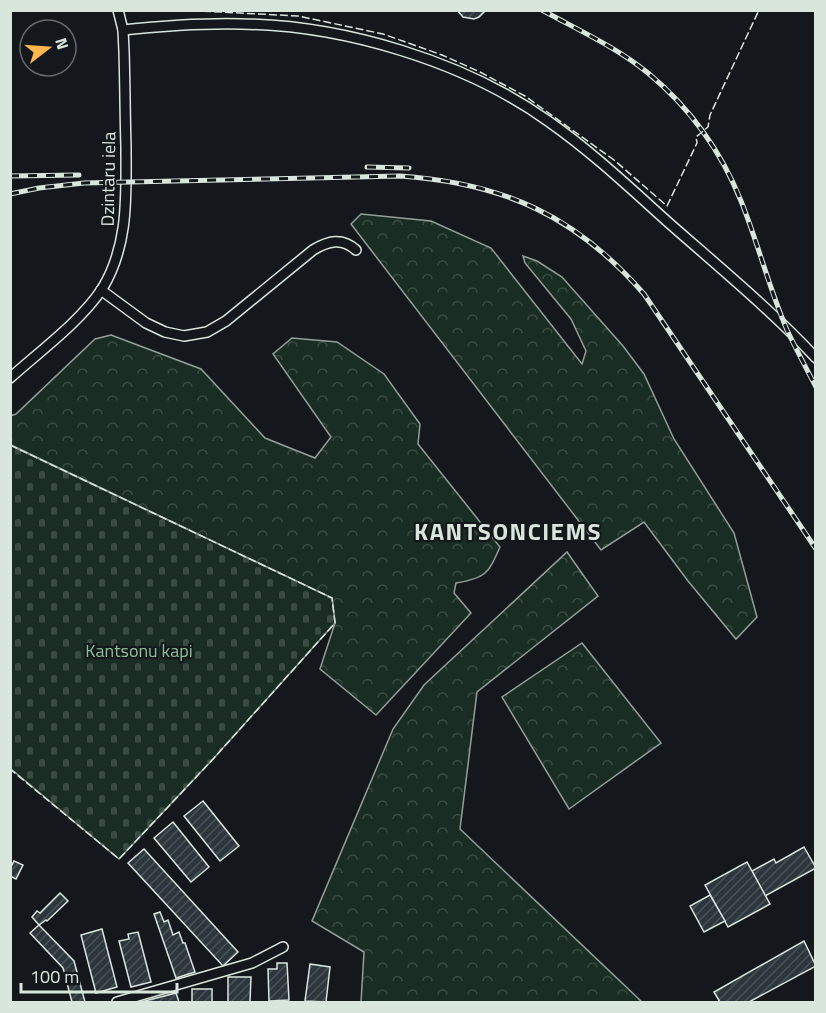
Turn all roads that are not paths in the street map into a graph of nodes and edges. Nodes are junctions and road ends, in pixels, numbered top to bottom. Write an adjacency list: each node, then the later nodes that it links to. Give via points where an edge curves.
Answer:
1 (118, 10): 2 (street, Dzintaru iela)
2 (123, 30): 4 (street, Dzintaru iela, via 124,229 120,250); 5 (street, via 242,24 319,31 418,57 467,76 548,120 588,152 752,296)
3 (356, 250): 4 (street, via 342,241 327,242 226,321 207,332 184,336 165,332 138,318)
4 (100, 290): 6 (street, Dzintaru iela, via 80,315)
5 (816, 358)
6 (10, 378)
7 (283, 947): 8 (street, via 230,970)
8 (117, 1002)

